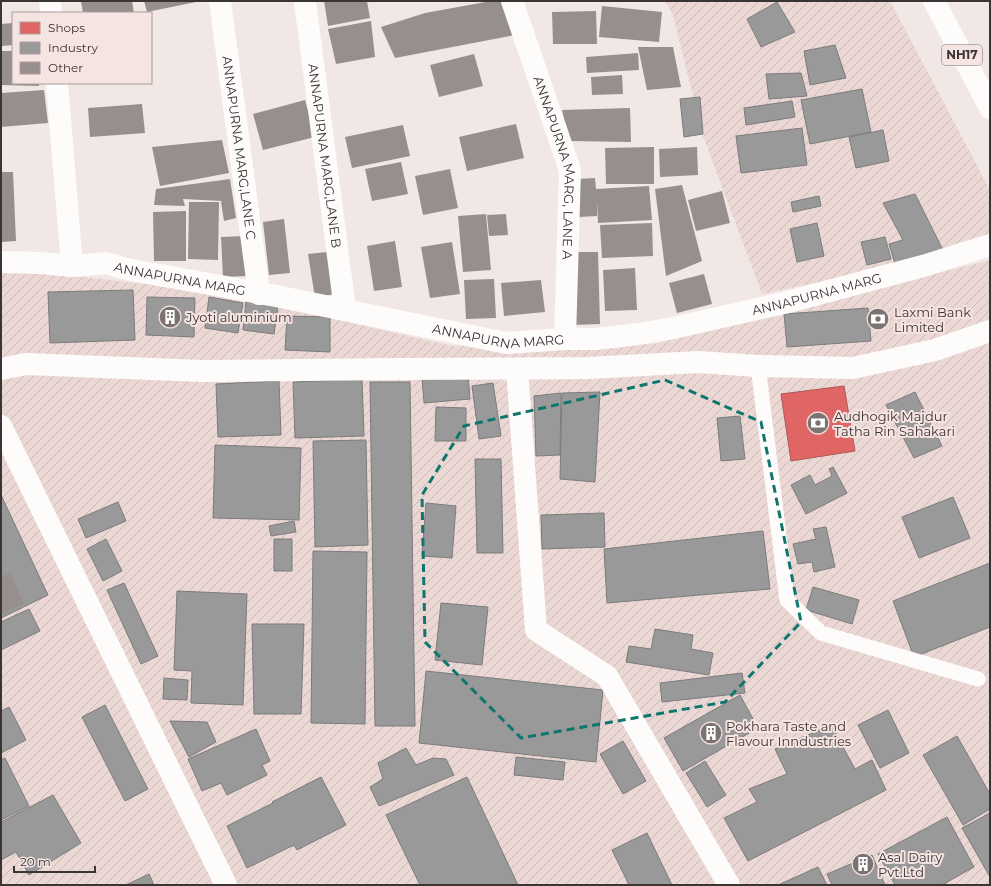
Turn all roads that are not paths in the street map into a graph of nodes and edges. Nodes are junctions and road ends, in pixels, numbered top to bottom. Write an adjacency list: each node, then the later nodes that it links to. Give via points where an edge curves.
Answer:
1 (50, 1): 6 (main road)
2 (220, 1): 12 (main road, ANNAPURNA MARG,LANE C)
3 (304, 1): 13 (main road, ANNAPURNA MARG,LANE B)
4 (512, 1): 15 (main road, ANNAPURNA MARG, LANE A, via 570,170)
5 (934, 1): 8 (main road, NH17)
6 (51, 12)
7 (57, 84): 11 (main road)
8 (990, 108)
9 (990, 245): 15 (main road, ANNAPURNA MARG, via 923,266 769,307 638,334 596,339)
10 (1, 262): 11 (main road, ANNAPURNA MARG)
11 (72, 266): 12 (main road, ANNAPURNA MARG, via 106,264)
12 (259, 294): 13 (main road, ANNAPURNA MARG)
13 (345, 310): 15 (main road, ANNAPURNA MARG, via 506,343)
14 (990, 331): 16 (main road, via 935,350 853,368)
15 (565, 339)
16 (758, 366): 17 (main road, via 698,362 589,368); 20 (lane, via 787,600 821,633)
17 (517, 368): 18 (main road, via 202,371 26,364); 22 (main road, via 536,630 607,676)
18 (1, 369)
19 (1, 426): 21 (main road)
20 (978, 679)
21 (226, 885)
22 (729, 885)

